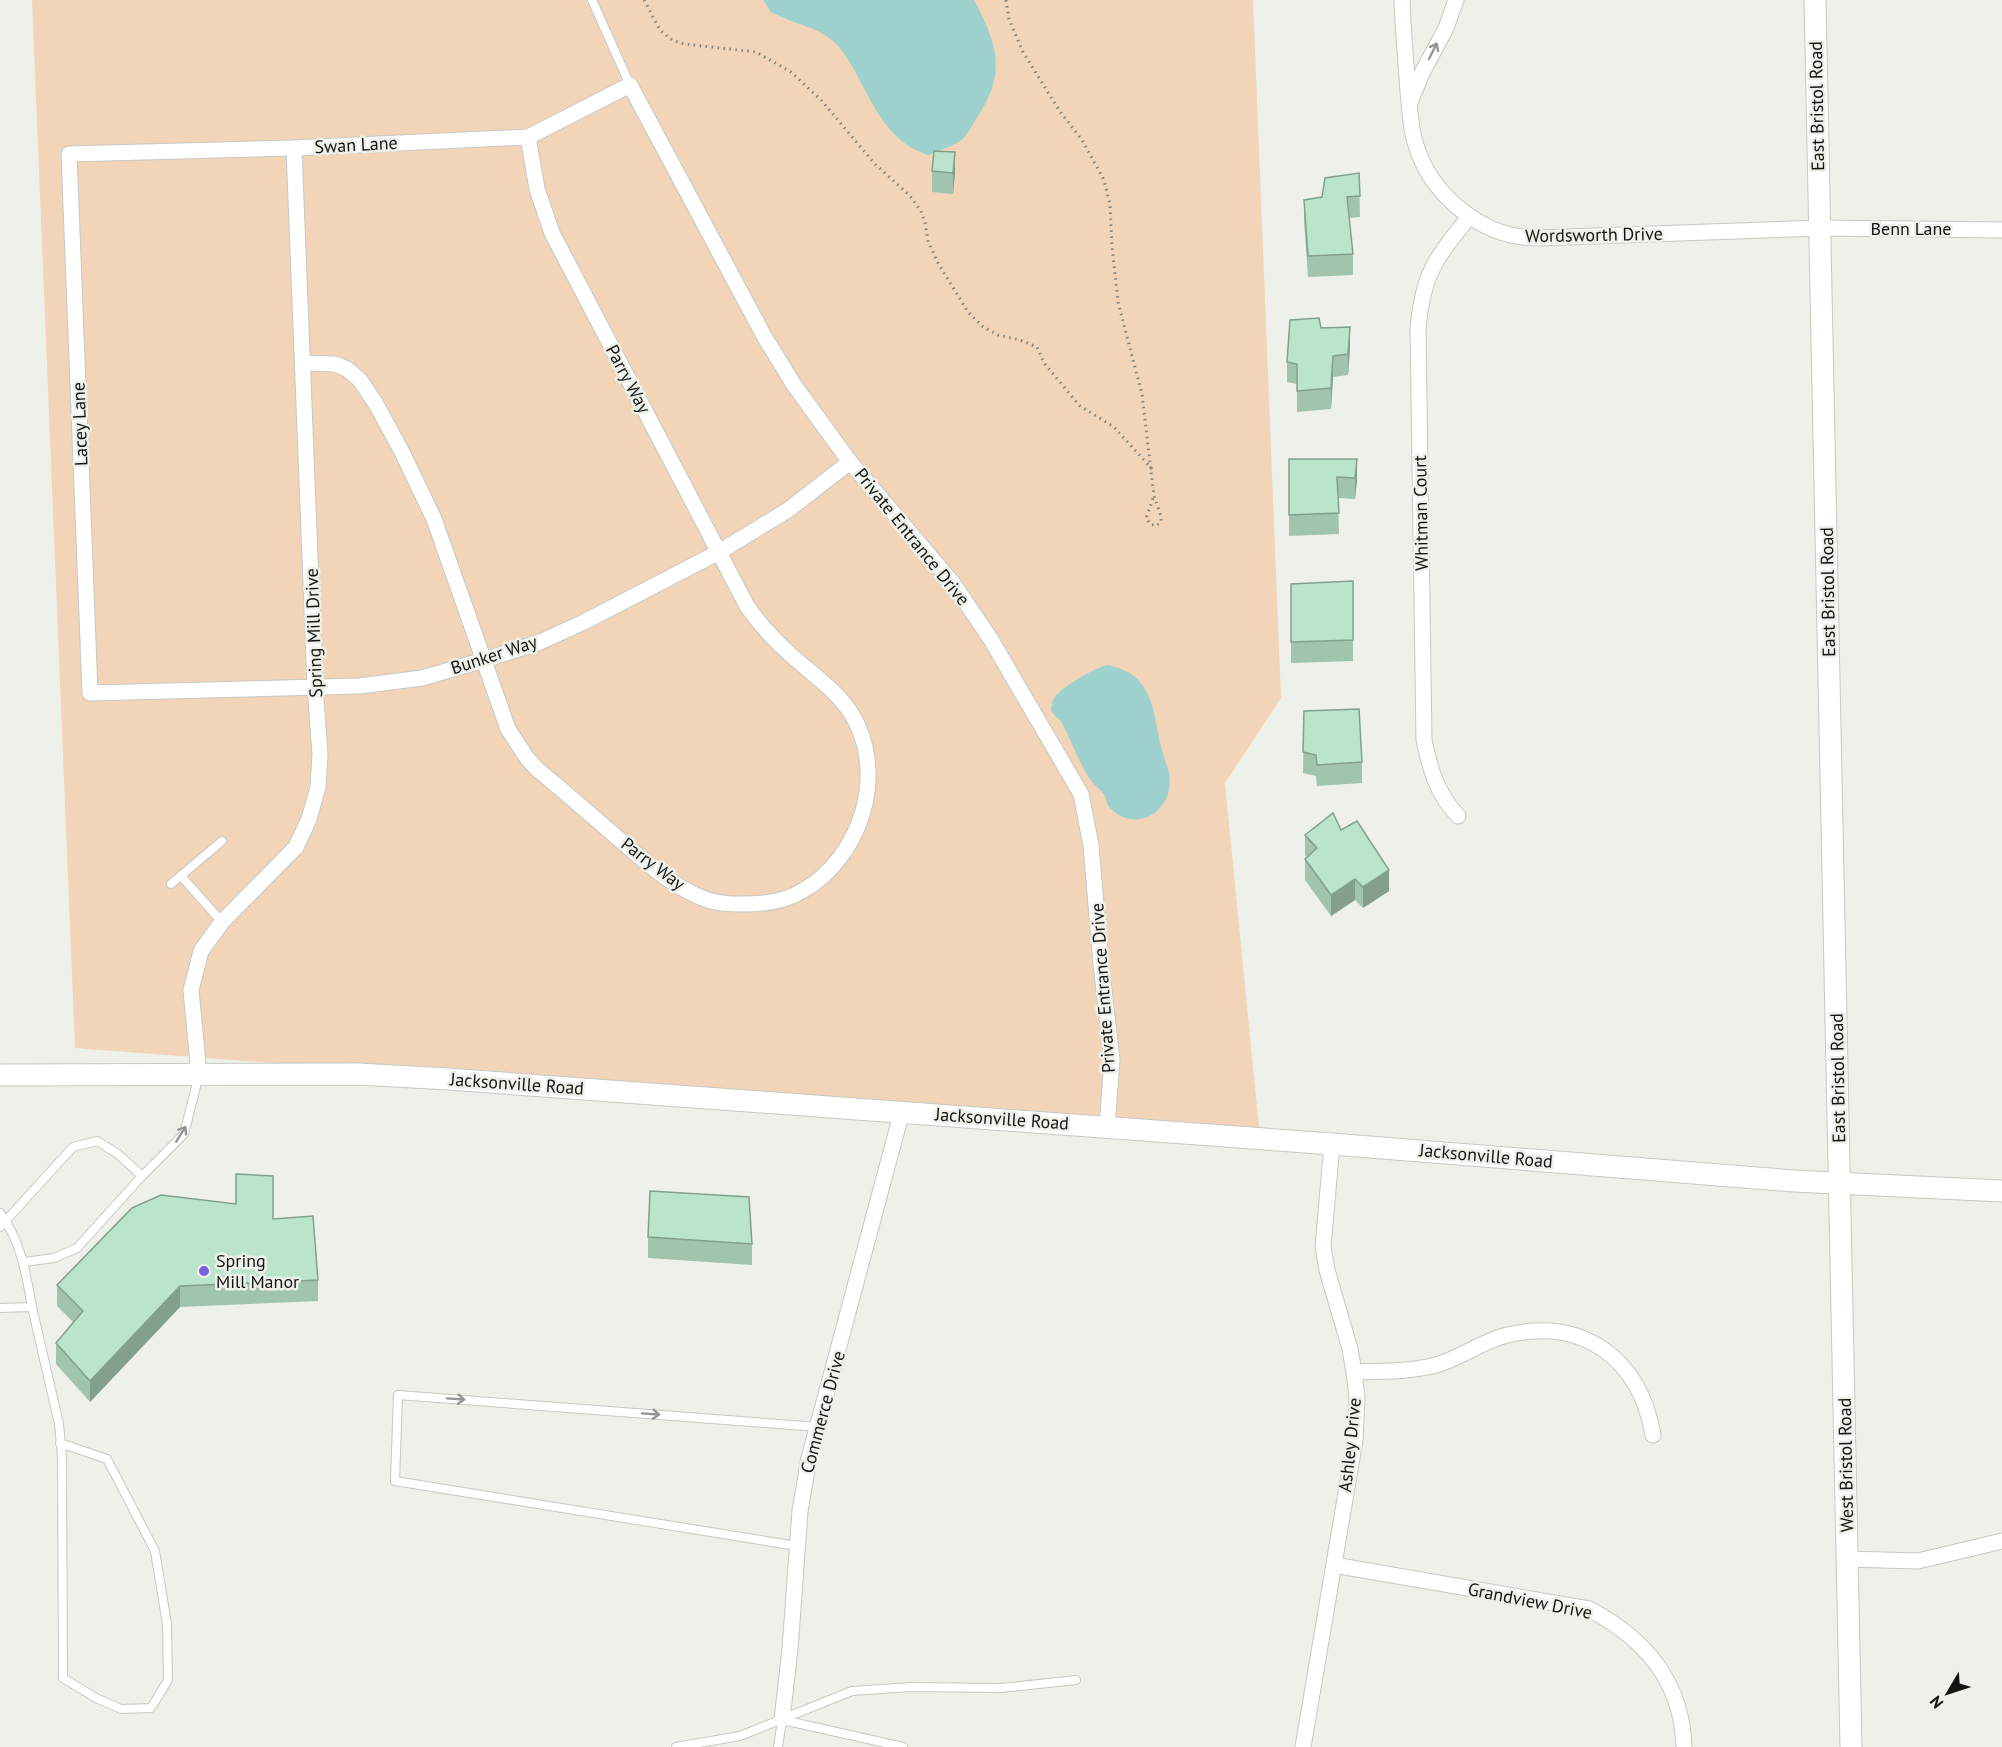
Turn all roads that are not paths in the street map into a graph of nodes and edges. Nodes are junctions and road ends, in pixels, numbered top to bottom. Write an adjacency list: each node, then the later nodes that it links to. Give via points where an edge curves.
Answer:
1 (592, 0): 5 (lane)
2 (1402, 0): 6 (street, Wordsworth Drive)
3 (1456, 0): 6 (street, Wordsworth Drive, one-way to 3)
4 (1815, 0): 11 (main road, East Bristol Road)
5 (630, 85): 7 (street, Swan Lane); 14 (street, Private Entrance Drive, via 764,336)
6 (1410, 103): 10 (street, Wordsworth Drive, via 1414,140 1425,167)
7 (528, 137): 8 (street, Swan Lane); 15 (street, Parry Way, via 537,189 552,233)
8 (294, 148): 9 (street, Swan Lane); 13 (street, Spring Mill Drive)
9 (69, 154): 18 (street, Lacey Lane)
10 (1469, 217): 11 (street, Wordsworth Drive, via 1524,238); 19 (street, Whitman Court, via 1430,271 1418,328 1424,740 1435,783)
11 (1820, 228): 12 (street, Benn Lane); 30 (main road, East Bristol Road)
12 (2002, 230)
13 (303, 363): 16 (street, Parry Way, via 335,364 347,369 376,404 434,519); 17 (street, Spring Mill Drive)
14 (850, 462): 15 (street, Bunker Way, via 788,510); 27 (street, Private Entrance Drive, via 965,600 1081,794 1091,845 1112,1060)
15 (719, 552): 16 (street, Bunker Way, via 584,622 540,642); 16 (street, Parry Way, via 747,606 765,630 832,690 851,713 863,741 868,774 861,821 852,841 832,866 801,892 778,900 729,904 705,900 673,883 527,759 508,729)
16 (484, 660): 17 (street, Bunker Way, via 392,683)
17 (315, 686): 18 (street, Bunker Way); 23 (street, Spring Mill Drive, via 320,754 318,787 309,819 296,847)
18 (90, 693)
19 (1458, 816)
20 (222, 841): 21 (lane)
21 (181, 876): 22 (lane); 23 (lane)
22 (171, 884)
23 (222, 921): 24 (street, Spring Mill Drive, via 201,951 191,990)
24 (199, 1074): 25 (main road, Jacksonville Road); 26 (main road, Jacksonville Road, via 358,1074); 29 (lane, one-way to 24, via 184,1134)
25 (0, 1075)
26 (902, 1111): 27 (main road, Jacksonville Road); 38 (street, Commerce Drive)
27 (1107, 1127): 28 (main road, Jacksonville Road)
28 (1332, 1144): 30 (main road, Jacksonville Road); 37 (street, Ashley Drive, via 1323,1247)
29 (142, 1176): 33 (lane, via 96,1141 73,1147); 34 (lane, via 77,1248 54,1258)
30 (1841, 1183): 31 (main road, Jacksonville Road); 43 (main road, West Bristol Road)
31 (2002, 1191)
32 (0, 1213): 33 (lane)
33 (3, 1223): 34 (lane, via 11,1230)
34 (24, 1262): 35 (lane)
35 (32, 1307): 36 (lane); 40 (lane)
36 (0, 1308)
37 (1354, 1372): 39 (street, via 1416,1369 1454,1360 1510,1334 1564,1333 1582,1337 1622,1364 1642,1398); 44 (street, Ashley Drive, via 1355,1440)
38 (818, 1427): 42 (street, Commerce Drive, via 802,1492); 42 (lane, one-way to 38, via 395,1481 398,1395)
39 (1653, 1435)
40 (60, 1443): 40 (lane, via 63,1678 121,1709 151,1708 168,1680 167,1624 155,1551 107,1459)
41 (2002, 1541): 43 (street, via 1918,1561)
42 (797, 1546): 46 (street, Commerce Drive)
43 (1847, 1559): 52 (main road, West Bristol Road)
44 (1334, 1565): 50 (street, Ashley Drive); 51 (street, Grandview Drive, via 1589,1609 1623,1629 1659,1667 1680,1712)
45 (1076, 1680): 46 (lane, via 1001,1688 852,1691)
46 (782, 1720): 47 (lane); 48 (lane, via 740,1736); 49 (lane)
47 (780, 1746)
48 (676, 1747)
49 (903, 1747)
50 (1303, 1747)
51 (1684, 1747)
52 (1851, 1747)

